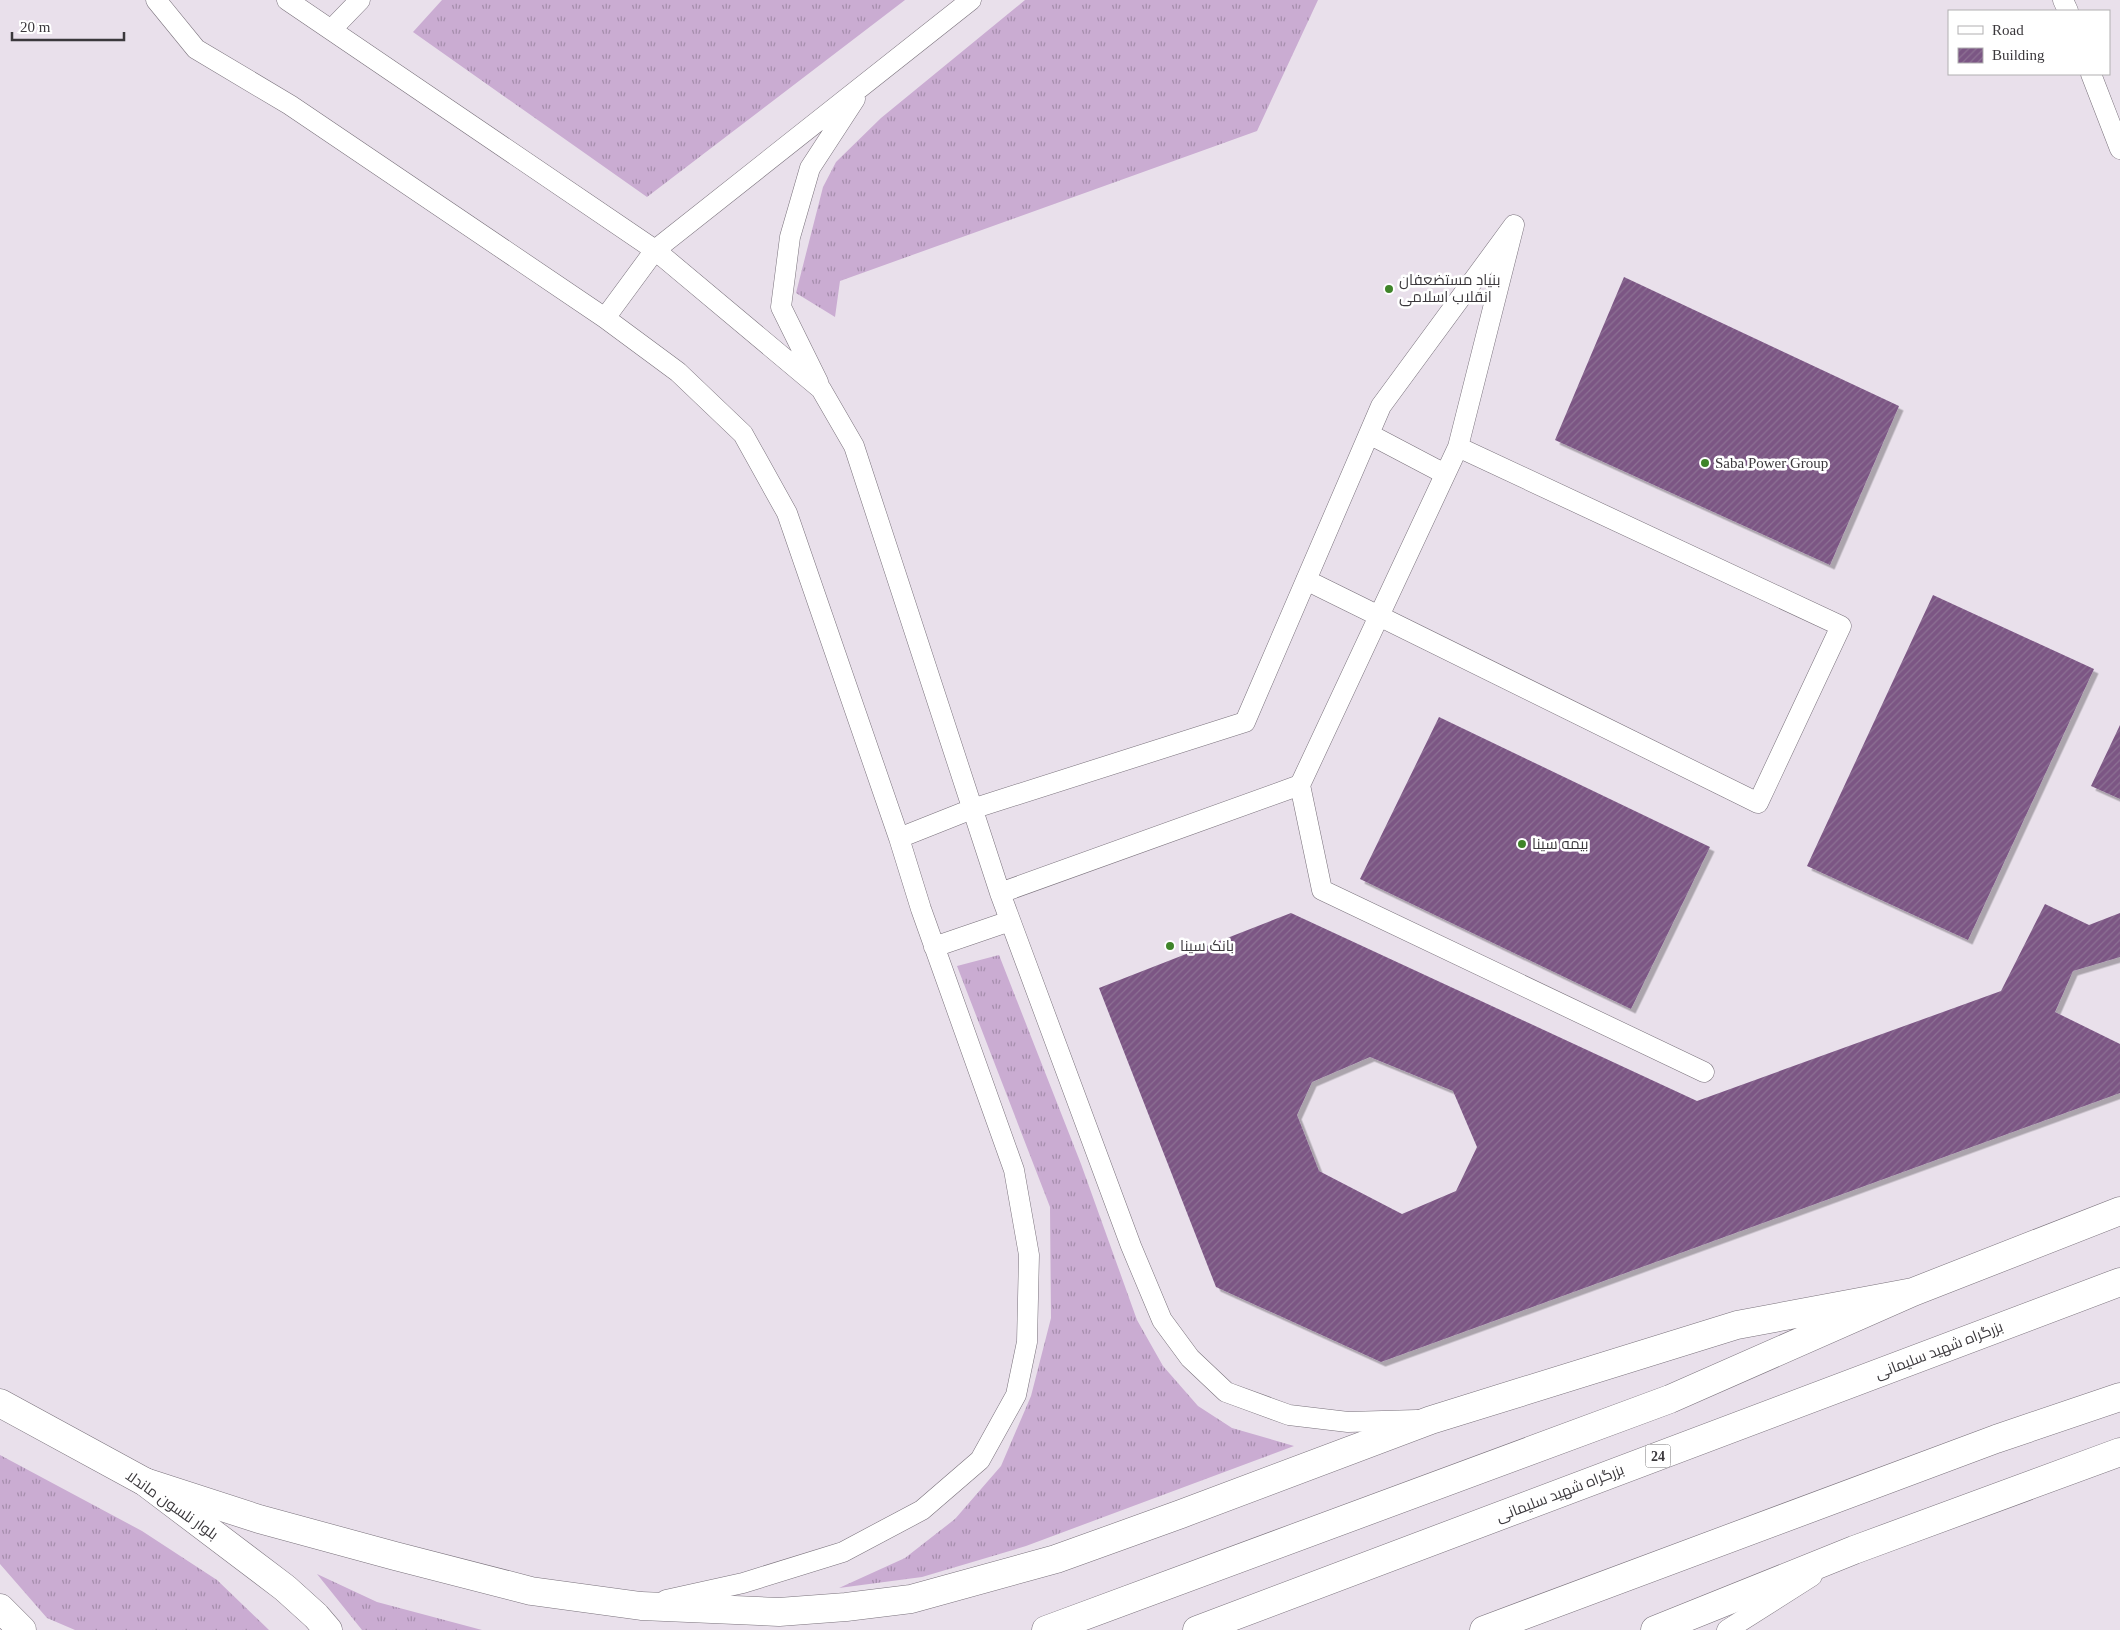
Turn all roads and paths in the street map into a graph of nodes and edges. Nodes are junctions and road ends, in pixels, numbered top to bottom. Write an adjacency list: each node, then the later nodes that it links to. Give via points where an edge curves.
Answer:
1 (156, 0): 10 (lane, via 196,49 290,105)
2 (287, 0): 5 (lane)
3 (360, 0): 5 (lane)
4 (971, 0): 7 (lane)
5 (331, 30): 9 (lane)
6 (2091, 75): 8 (lane)
7 (864, 85): 9 (lane); 11 (lane, via 810,168 790,237 782,307)
8 (2119, 142)
9 (655, 250): 10 (lane); 11 (lane)
10 (606, 318): 19 (lane, via 678,372 743,434 790,522)
11 (822, 388): 18 (lane, via 854,446)
12 (1369, 434): 13 (lane, via 1381,406 1514,225); 14 (lane); 15 (lane)
13 (1458, 447): 14 (lane); 16 (lane, via 1841,626 1758,803)
14 (1445, 474): 16 (lane)
15 (1306, 580): 16 (lane); 18 (lane, via 1245,722)
16 (1378, 617): 17 (lane)
17 (1300, 785): 20 (lane); 23 (lane, via 1322,890)
18 (972, 809): 19 (lane); 20 (lane)
19 (899, 838): 22 (lane)
20 (1000, 893): 21 (lane)
21 (1010, 921): 22 (lane); 29 (lane, via 1130,1246 1162,1320 1190,1358 1226,1392 1289,1415 1348,1422)
22 (934, 947): 33 (lane, via 1014,1170 1029,1255 1027,1342 1016,1395 980,1460 922,1510 844,1552 743,1583)
23 (1704, 1072)
24 (2120, 1211): 26 (main road)
25 (2120, 1282): 40 (main road, بزرگراه شهید سلیمانی / 24)
26 (1913, 1292): 29 (main road, via 1737,1325); 35 (main road, via 1670,1400)
27 (2120, 1397): 41 (main road, via 1996,1439)
28 (0, 1404): 31 (main road, بلوار نلسون ماندلا)
29 (1431, 1420): 33 (main road, via 1056,1559 911,1599 780,1612)
30 (2120, 1452): 32 (main road)
31 (145, 1482): 33 (main road, via 259,1519 522,1589); 37 (main road, بلوار نلسون ماندلا, via 285,1588)
32 (1854, 1550): 42 (main road); 43 (lane)
33 (641, 1606)
34 (0, 1608): 36 (main road)
35 (1082, 1616): 38 (main road); 39 (main road)
36 (22, 1630)
37 (328, 1630)
38 (1026, 1630)
39 (1046, 1630)
40 (1197, 1630)
41 (1484, 1630)
42 (1655, 1630)
43 (1727, 1630)

